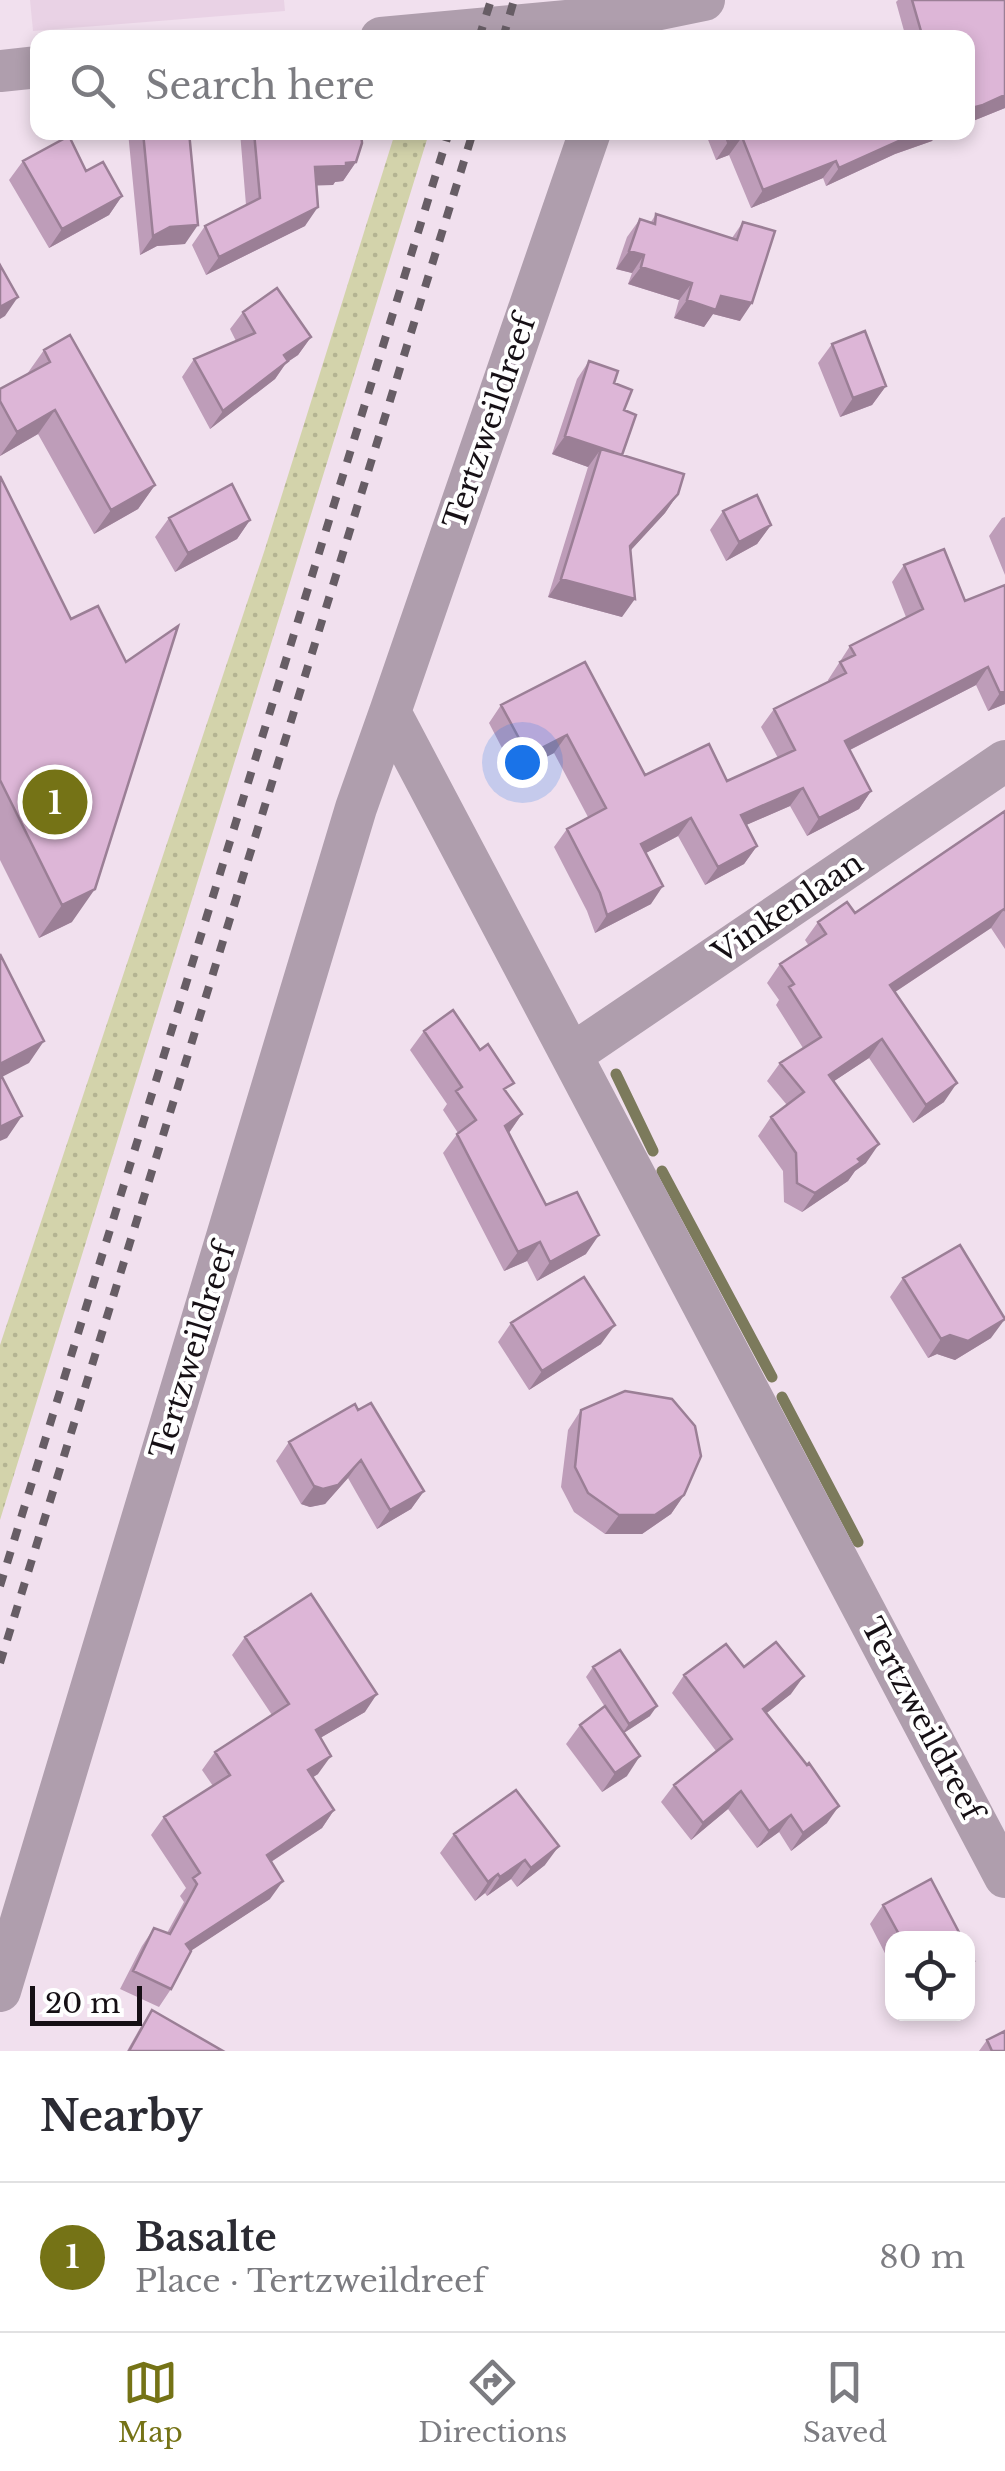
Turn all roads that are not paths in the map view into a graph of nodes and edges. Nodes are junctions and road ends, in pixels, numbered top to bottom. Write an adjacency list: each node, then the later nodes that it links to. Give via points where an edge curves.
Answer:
1 (704, 0): 2 (street)
2 (627, 26): 3 (street)
3 (545, 30)
4 (30, 68): 5 (street)
5 (0, 71)
6 (587, 140): 7 (street, Tertzweildreef)
7 (390, 712): 9 (street, Tertzweildreef); 11 (street, Tertzweildreef)
8 (1005, 761): 9 (street, Vinkenlaan)
9 (571, 1055): 10 (street, Tertzweildreef)
10 (1005, 1877)
11 (0, 1991)

